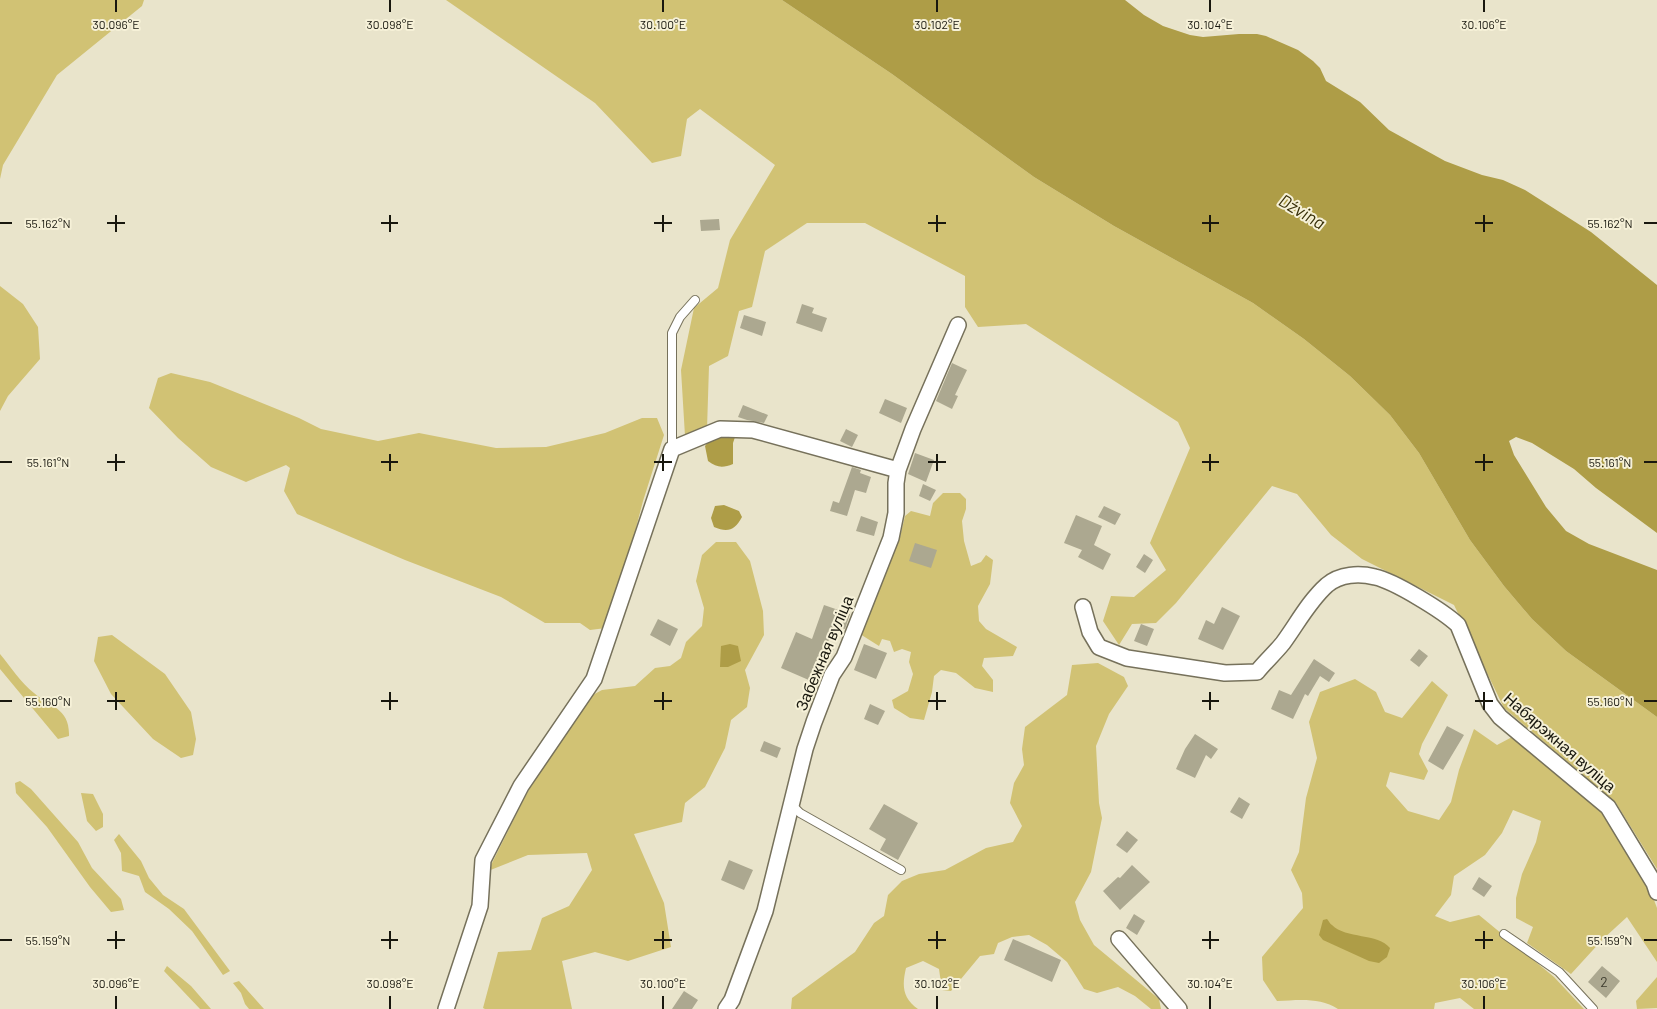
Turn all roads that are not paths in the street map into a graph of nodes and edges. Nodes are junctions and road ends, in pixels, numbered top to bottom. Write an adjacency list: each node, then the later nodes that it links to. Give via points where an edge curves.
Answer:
1 (695, 300): 3 (lane, via 680,317 672,333)
2 (958, 325): 4 (street, Забежная вуліца)
3 (672, 449): 4 (street, via 720,429 753,430); 12 (street, via 594,679 521,786 483,860 480,906)
4 (898, 470): 6 (street, Забежная вуліца, via 891,538 814,722)
5 (1083, 607): 8 (street, Набярэжная вуліца, via 1090,632 1099,647 1127,658 1225,673 1257,672 1282,645 1312,601 1340,577 1375,577 1399,588 1458,625 1490,704 1500,717 1608,807)
6 (791, 804): 7 (lane, via 800,813); 11 (street, Забежная вуліца, via 765,911)
7 (901, 870)
8 (1657, 892)
9 (1504, 934): 14 (lane, via 1559,972)
10 (1118, 939): 13 (street)
11 (729, 1004)
12 (446, 1009)
13 (1179, 1009)
14 (1593, 1009)

